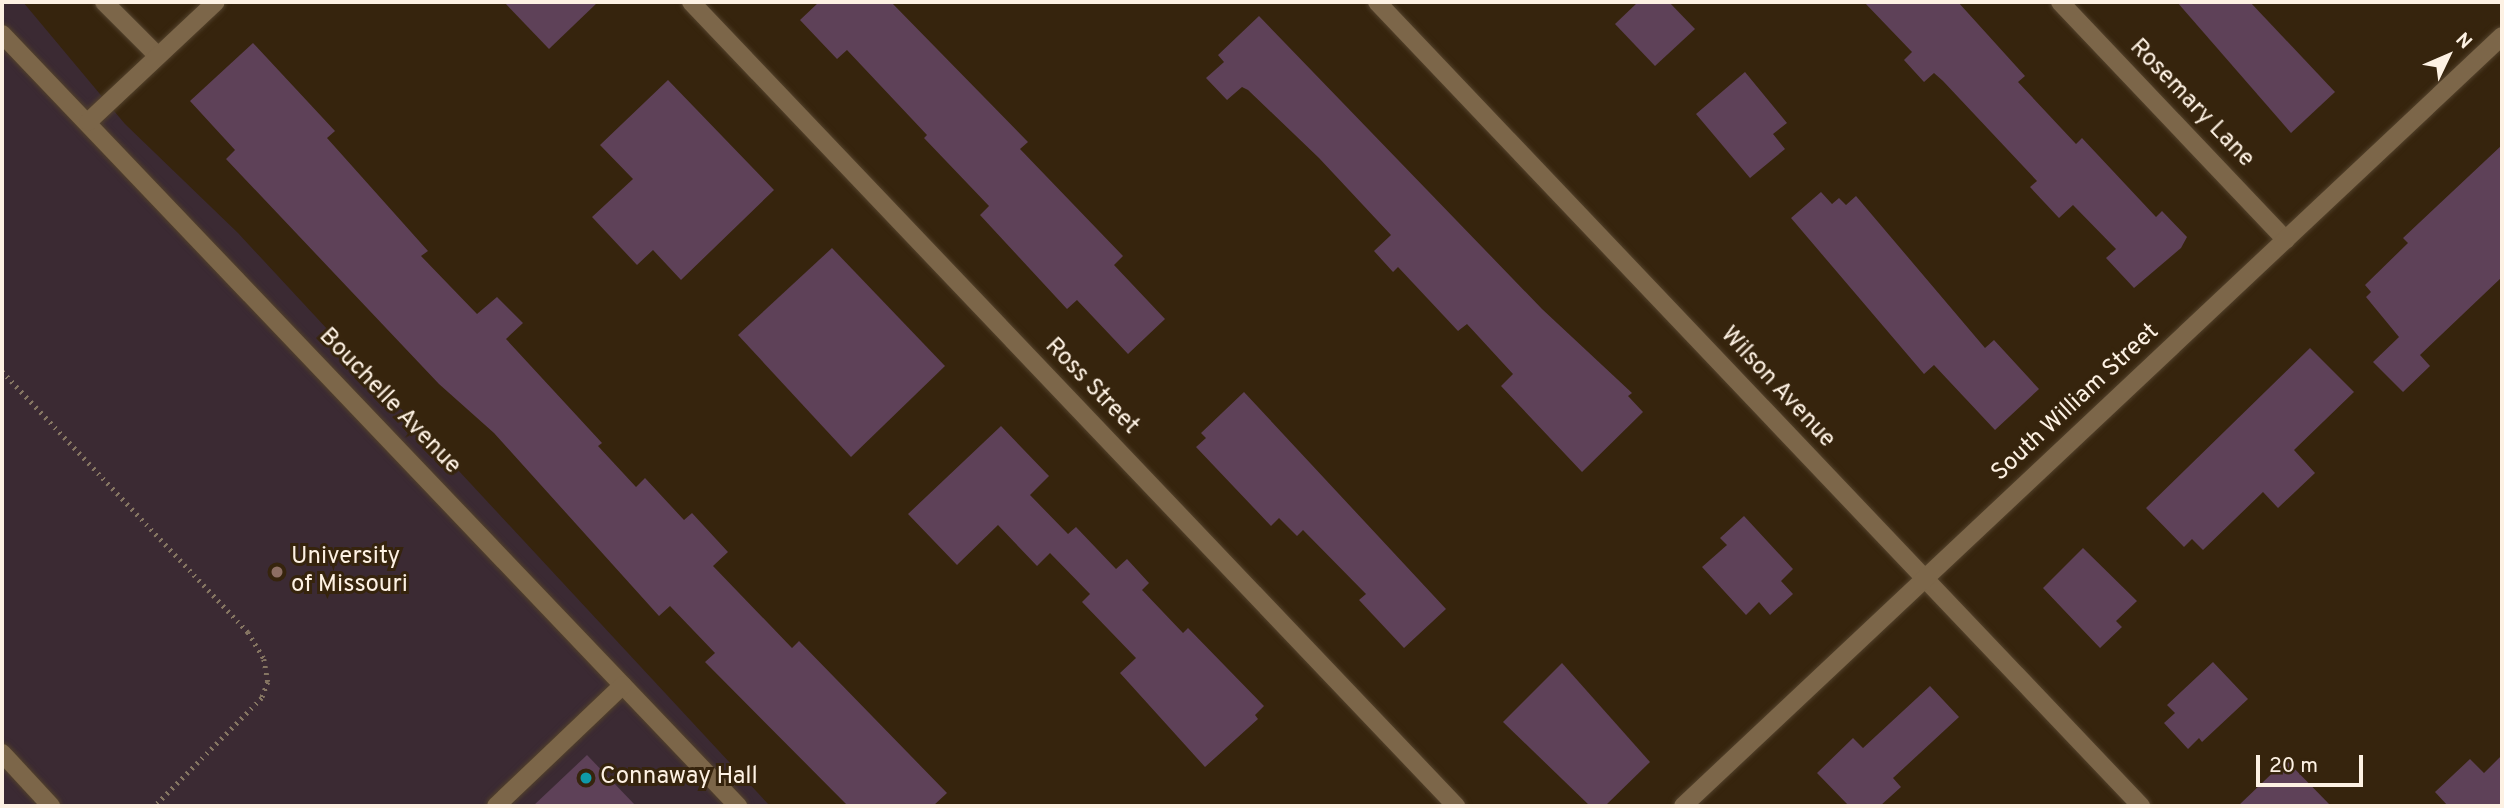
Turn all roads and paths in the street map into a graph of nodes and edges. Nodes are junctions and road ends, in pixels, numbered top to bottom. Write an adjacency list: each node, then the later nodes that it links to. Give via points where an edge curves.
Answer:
1 (104, 2): 8 (street)
2 (691, 2): 19 (street, Ross Street)
3 (1377, 2): 12 (street, Wilson Avenue)
4 (2060, 2): 10 (street, Rosemary Lane)
5 (209, 4): 8 (street)
6 (2, 34): 9 (street, Bouchelle Avenue)
7 (2502, 36): 10 (street, South William Street)
8 (159, 56): 9 (street)
9 (89, 122): 13 (street, Bouchelle Avenue)
10 (2286, 240): 12 (street, South William Street)
11 (2, 371): 16 (path, via 248,632 264,659 268,682 262,698)
12 (1924, 579): 20 (street, South William Street); 21 (street, Wilson Avenue)
13 (623, 685): 17 (street); 18 (street, Bouchelle Avenue)
14 (2, 754): 15 (street)
15 (51, 806)
16 (155, 806)
17 (496, 806)
18 (738, 806)
19 (1456, 806)
20 (1683, 806)
21 (2141, 806)

